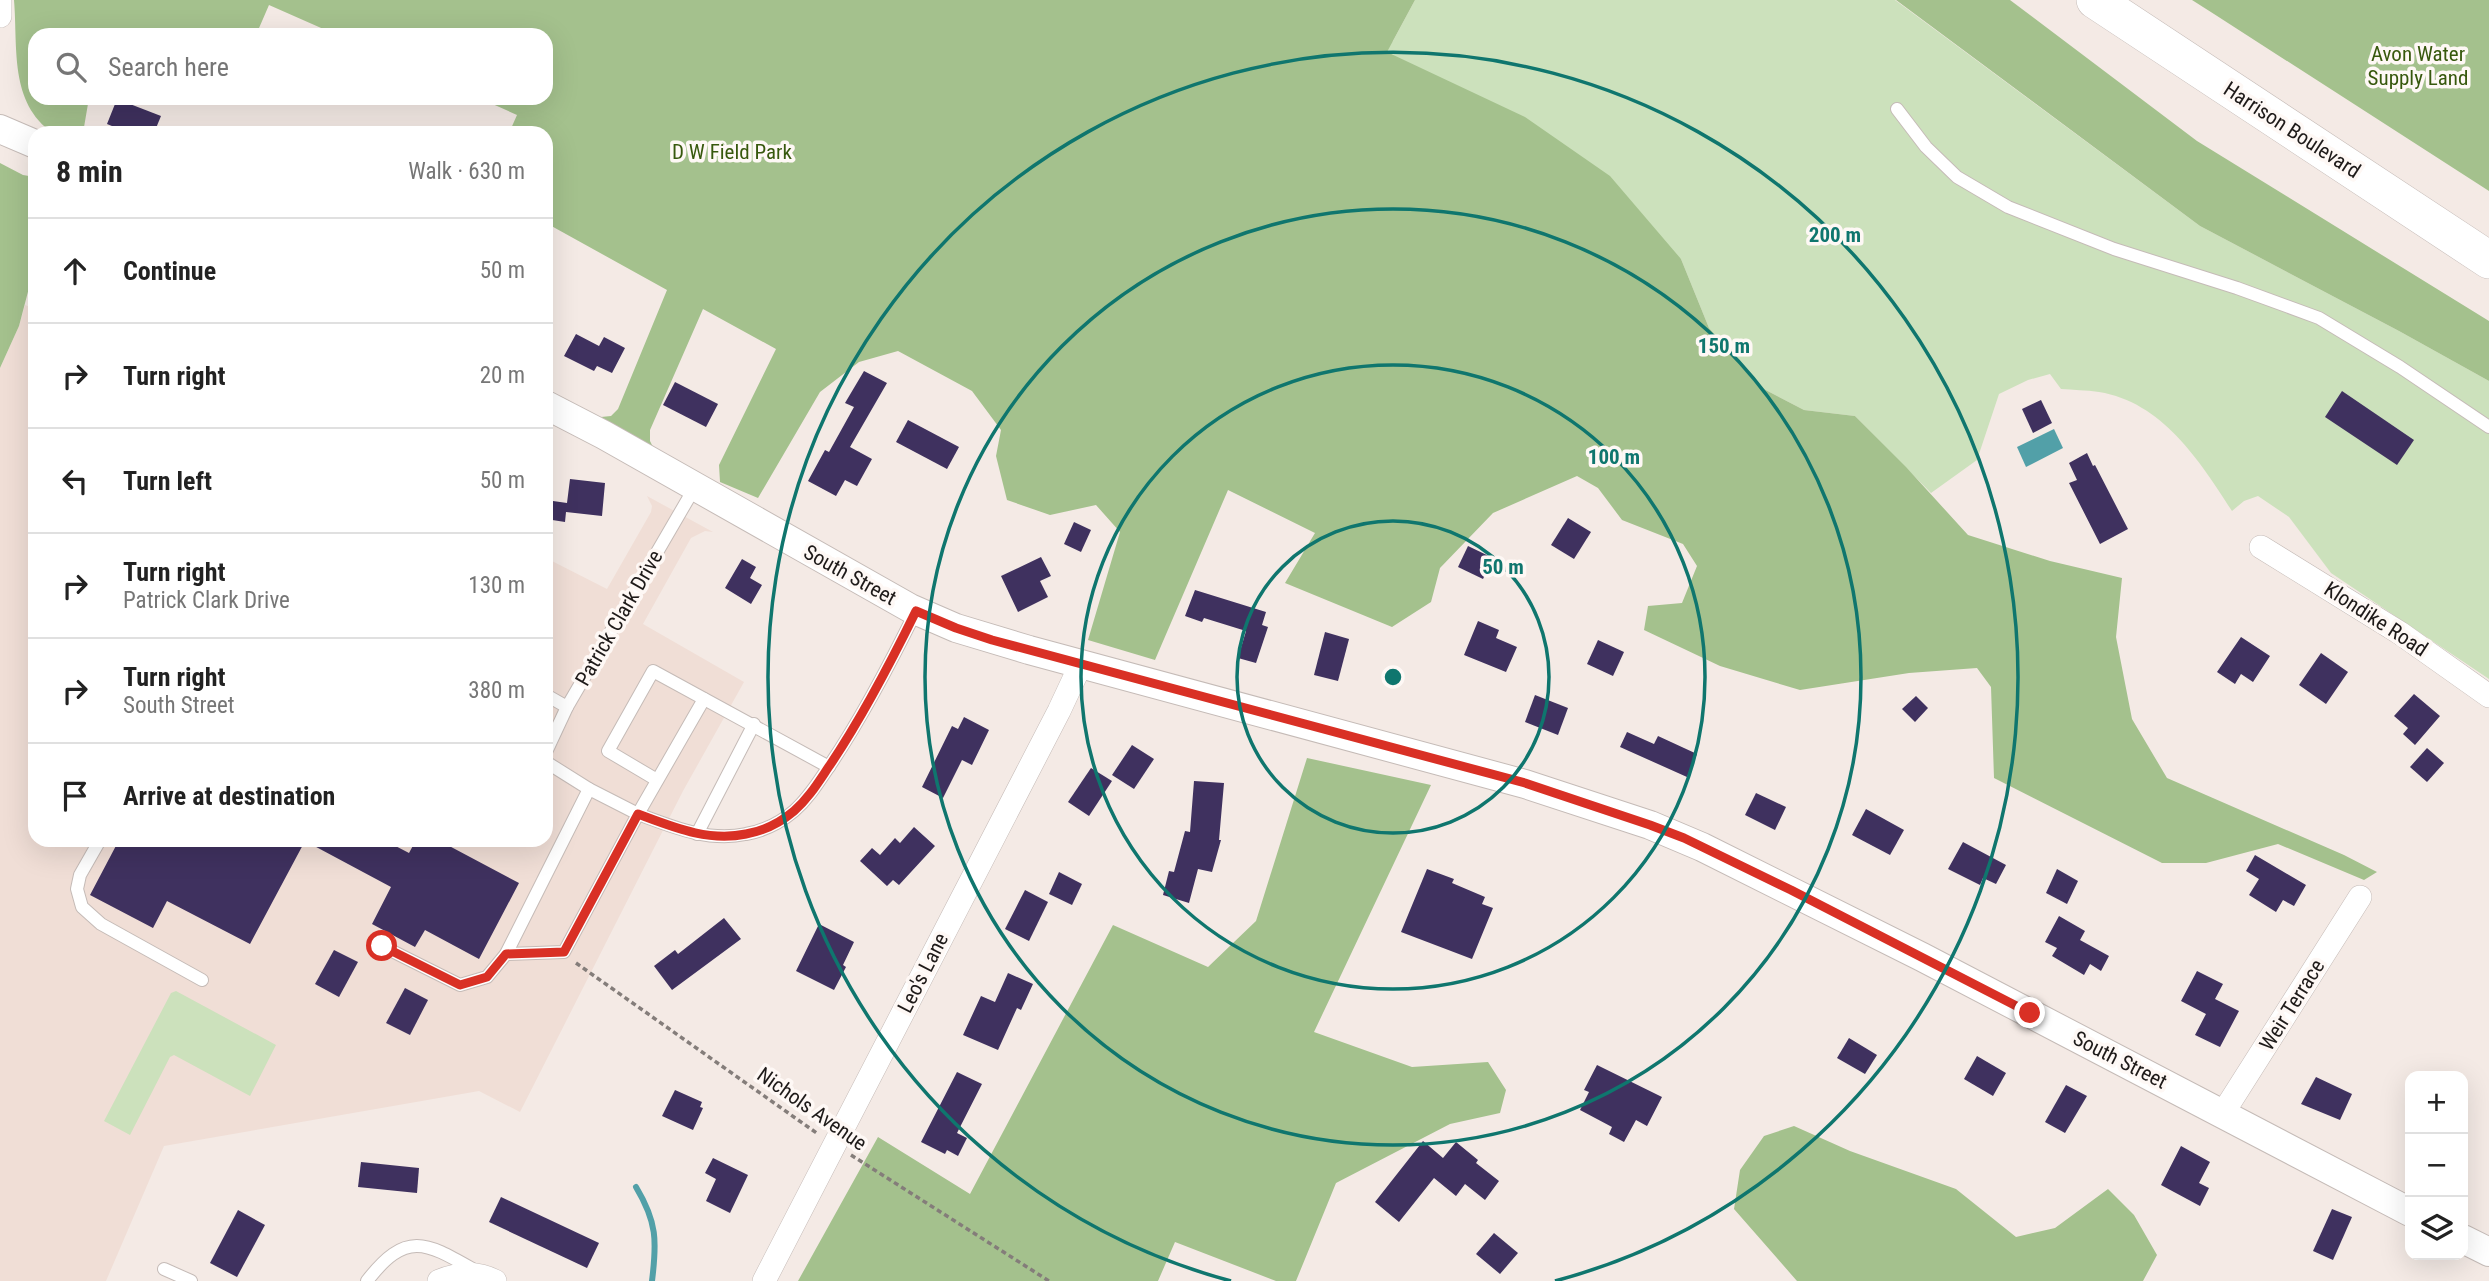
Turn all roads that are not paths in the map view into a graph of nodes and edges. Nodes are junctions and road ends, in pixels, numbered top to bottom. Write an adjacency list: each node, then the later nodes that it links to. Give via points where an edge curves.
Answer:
1 (2095, 0): 7 (main road, Harrison Boulevard)
2 (0, 1): 3 (street)
3 (0, 16)
4 (1897, 109): 9 (lane, via 1957,177 2008,206 2114,249 2319,318)
5 (0, 129): 6 (street)
6 (28, 141)
7 (2489, 260)
8 (553, 409): 10 (street, South Street)
9 (2489, 426)
10 (695, 486): 12 (street, South Street); 17 (lane, Patrick Clark Drive)
11 (2261, 547): 14 (street, Klondike Road, via 2400,633)
12 (916, 611): 13 (street, South Street, via 968,632); 21 (lane, via 889,667)
13 (1081, 664): 31 (street, South Street, via 1525,783 1650,825 1791,890); 40 (street, Leo's Lane)
14 (2489, 696)
15 (553, 699): 17 (lane)
16 (704, 699): 18 (lane); 22 (lane); 22 (lane, via 653,671 608,751)
17 (567, 706): 19 (lane, Patrick Clark Drive)
18 (754, 724): 21 (lane); 25 (lane)
19 (553, 736)
20 (553, 766): 23 (lane)
21 (829, 766): 25 (lane, via 794,811 772,825 746,834)
22 (657, 780): 24 (lane)
23 (589, 789): 24 (lane); 29 (lane)
24 (638, 814): 25 (lane); 29 (lane, via 564,952)
25 (697, 834)
26 (96, 847): 30 (lane, via 80,875 77,889 82,907 101,924)
27 (2360, 897): 31 (street, Weir Terrace)
28 (382, 946): 29 (lane, via 460,985 487,977)
29 (506, 954)
30 (202, 980)
31 (2223, 1113): 32 (street, South Street)
32 (2405, 1209)
33 (2468, 1241): 34 (street)
34 (2489, 1252)
35 (164, 1269): 37 (lane)
36 (491, 1279): 38 (lane, via 426,1245 405,1247 382,1262); 39 (street, via 470,1274)
37 (191, 1281)
38 (367, 1281)
39 (439, 1281)
40 (764, 1281)

